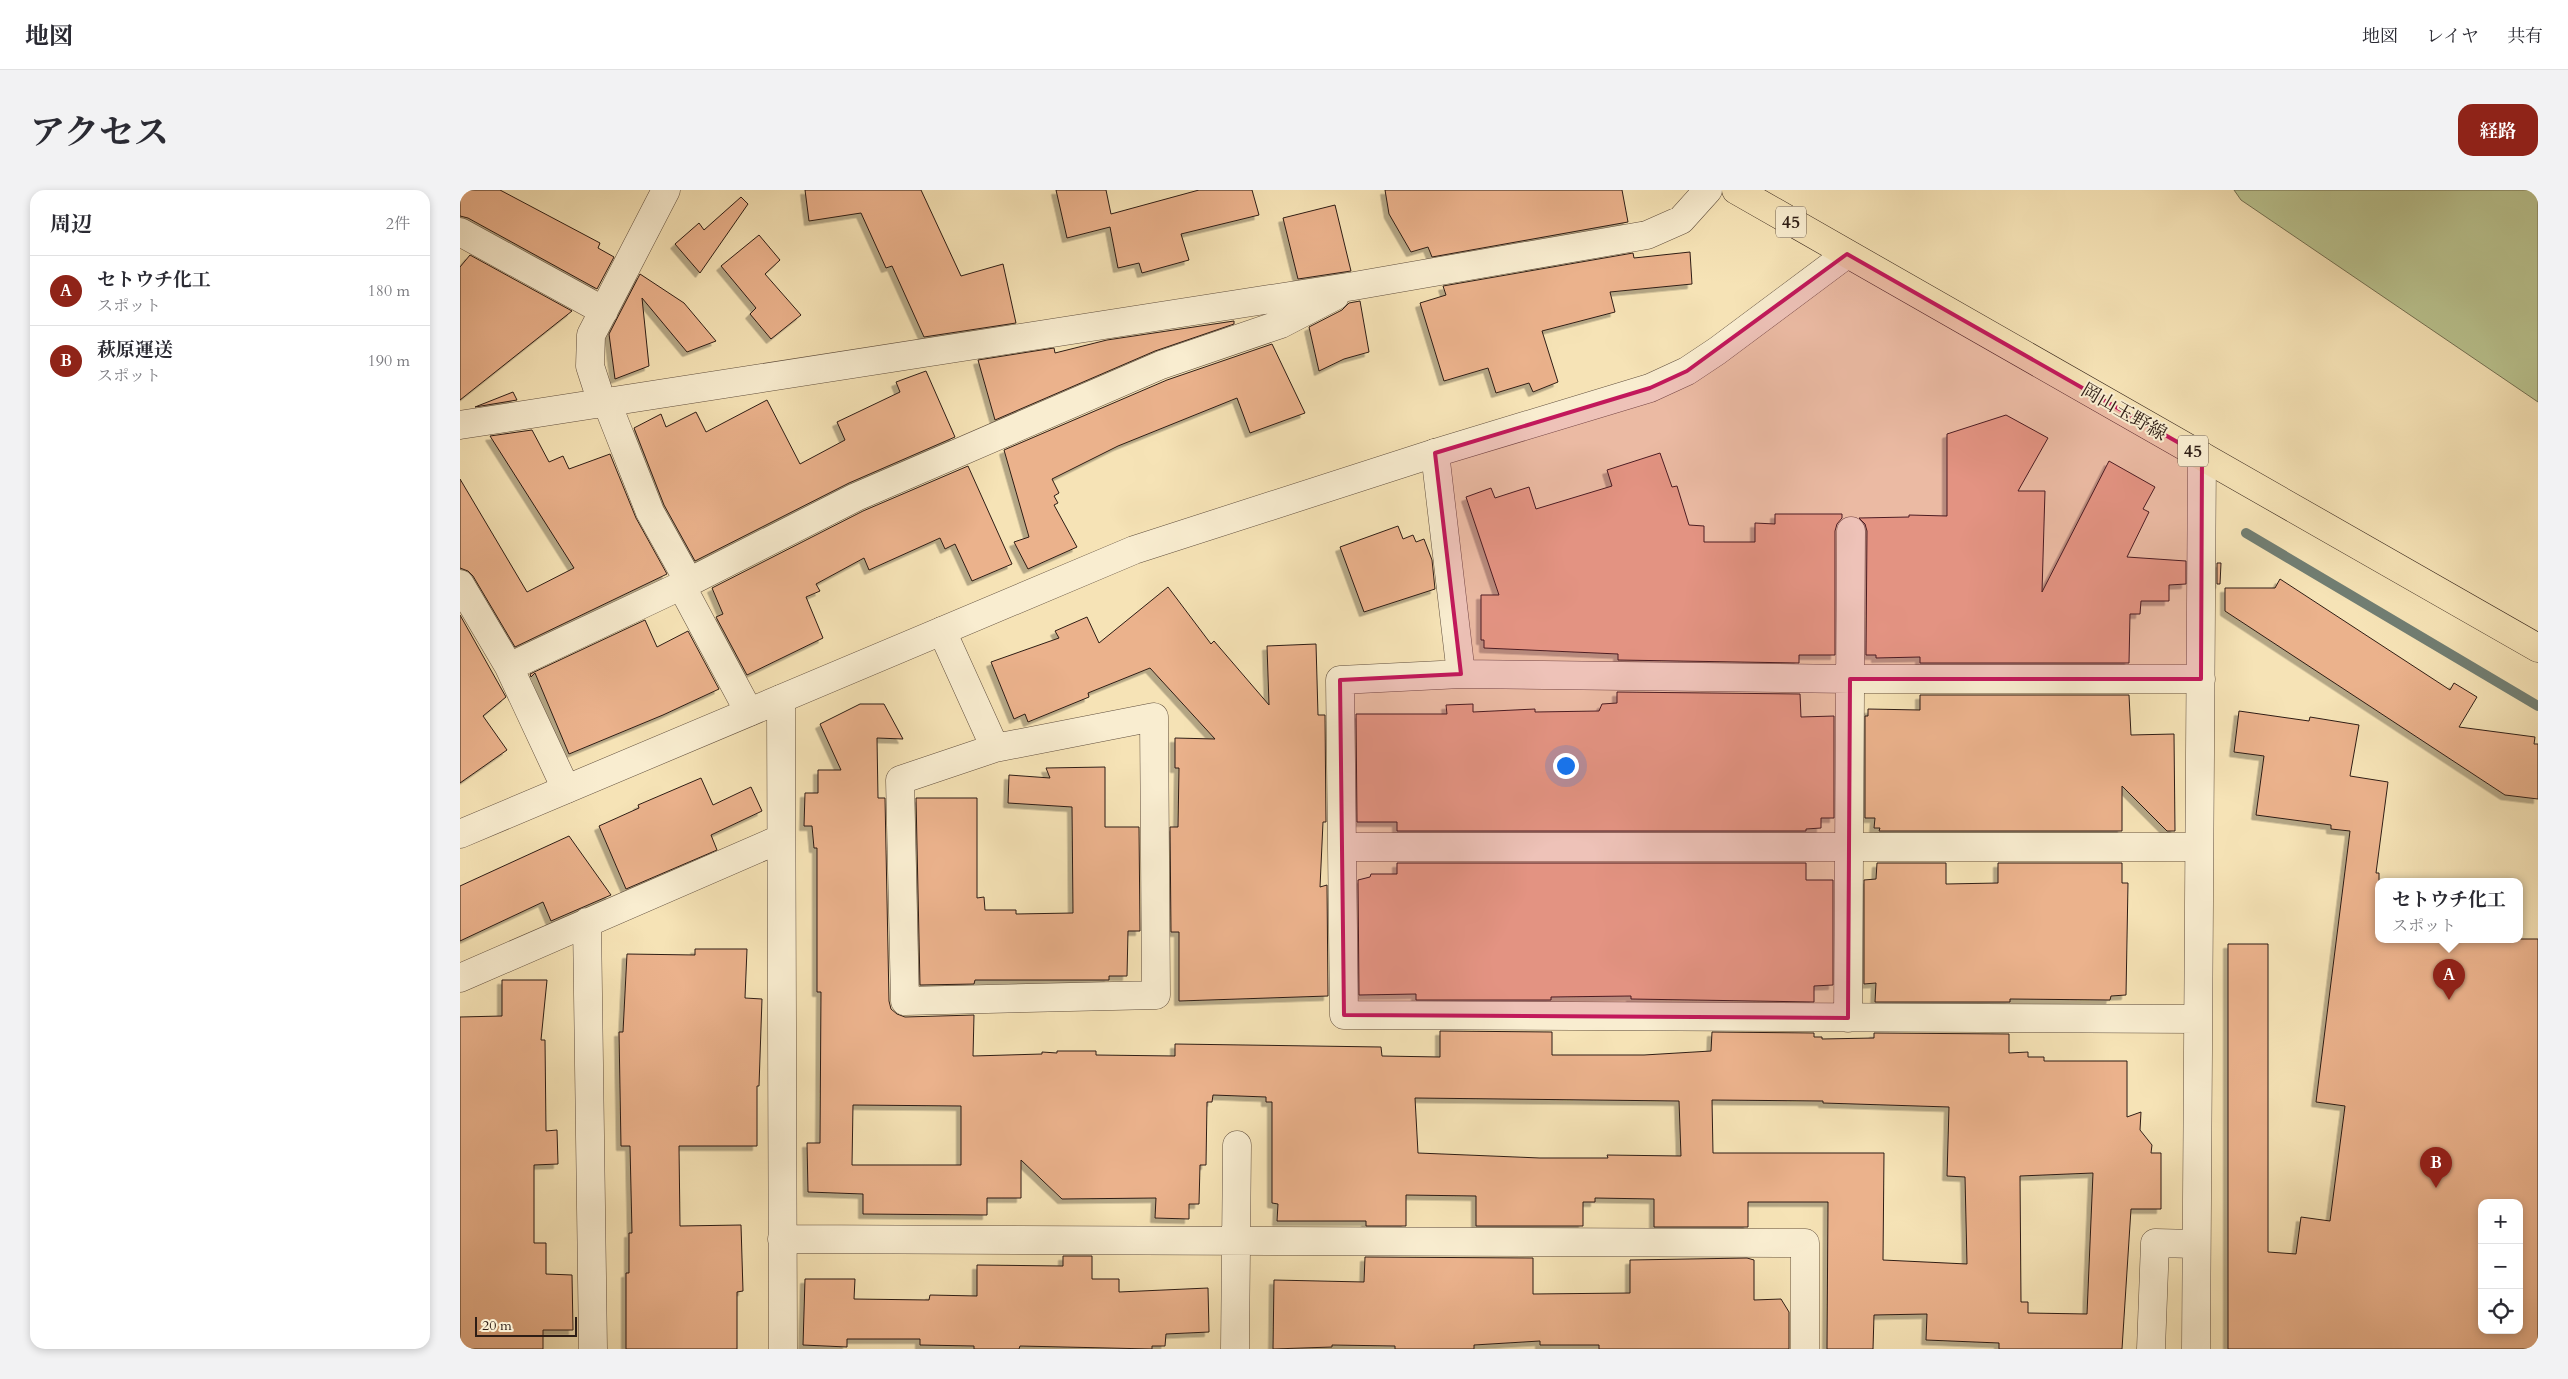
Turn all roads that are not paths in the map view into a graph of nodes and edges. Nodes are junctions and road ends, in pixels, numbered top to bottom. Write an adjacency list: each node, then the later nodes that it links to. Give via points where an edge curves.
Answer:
1 (666, 190): 7 (street)
2 (1708, 190): 6 (street, via 1681,220 1647,235)
3 (1736, 190): 5 (main road, 岡山玉野線 / 45)
4 (460, 232): 7 (street)
5 (1847, 254): 10 (street, via 1686,371 1650,388); 11 (main road, 岡山玉野線 / 45)
6 (1354, 286): 8 (street); 14 (street, via 1281,324 1162,365 856,497)
7 (604, 311): 8 (street, via 591,335 590,366)
8 (604, 403): 9 (street); 14 (street, via 650,512)
9 (460, 425)
10 (1435, 453): 15 (street, via 1134,550); 18 (street)
11 (2202, 456): 16 (main road, 岡山玉野線 / 45); 20 (street)
12 (1851, 531): 19 (street)
13 (460, 584): 17 (street)
14 (685, 584): 17 (street); 22 (street)
15 (942, 631): 21 (street); 23 (street)
16 (2538, 648)
17 (509, 666): 24 (street)
18 (1461, 674): 19 (street); 27 (street, via 1340,680)
19 (1850, 679): 20 (street); 28 (street)
20 (2201, 679): 29 (street)
21 (781, 699): 22 (street); 26 (street)
22 (749, 712): 24 (street)
23 (995, 748): 23 (street, via 1154,717 1156,995 905,1000 900,780)
24 (566, 789): 25 (street)
25 (460, 834)
26 (780, 839): 30 (street); 35 (street)
27 (1343, 847): 28 (street); 32 (street, via 1344,1015)
28 (1849, 847): 29 (street); 32 (street)
29 (2199, 847): 33 (street)
30 (587, 922): 31 (street); 38 (street)
31 (460, 978)
32 (1848, 1018): 33 (street)
33 (2198, 1019): 37 (street)
34 (1237, 1145): 36 (street)
35 (782, 1239): 36 (street); 39 (street)
36 (1236, 1241): 40 (street); 41 (street, via 1804,1243)
37 (2196, 1244): 42 (street, via 2155,1243); 43 (street)
38 (593, 1349)
39 (783, 1349)
40 (1235, 1349)
41 (1805, 1349)
42 (2151, 1349)
43 (2196, 1349)

